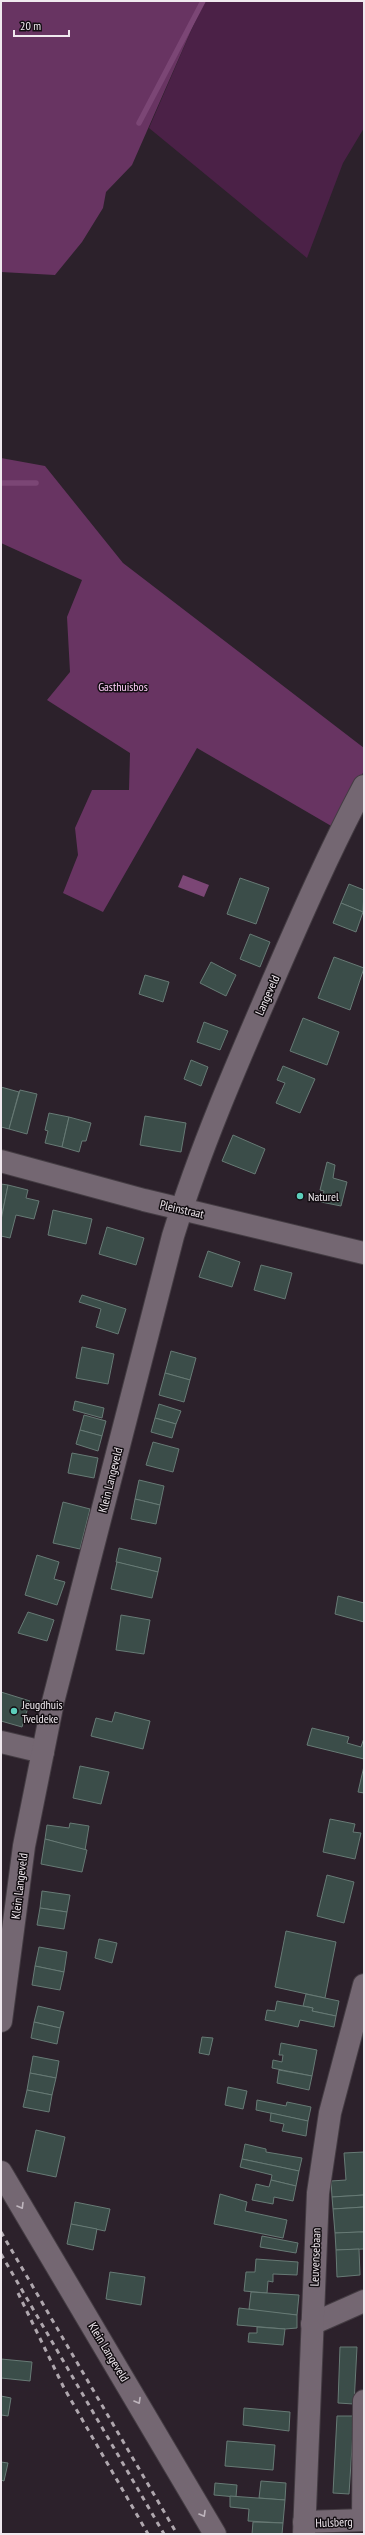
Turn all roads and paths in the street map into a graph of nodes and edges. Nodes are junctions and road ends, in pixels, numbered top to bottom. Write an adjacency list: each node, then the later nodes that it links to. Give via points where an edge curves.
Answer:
1 (364, 786): 3 (street, Langeveld, via 332,846 256,1019 190,1179)
2 (1, 1161): 3 (street, Pleinstraat)
3 (181, 1209): 4 (street, Pleinstraat); 6 (street, Klein Langeveld, via 53,1702)
4 (364, 1253)
5 (1, 1742): 6 (street)
6 (43, 1752): 8 (street, Klein Langeveld, via 24,1846)
7 (364, 1985): 11 (street, Leuvensebaan, via 330,2113 318,2194)
8 (1, 2021)
9 (1, 2172): 15 (street, Klein Langeveld, one-way to 15)
10 (364, 2301): 11 (street)
11 (312, 2324): 14 (street, Leuvensebaan)
12 (364, 2401): 13 (street)
13 (364, 2520): 14 (street, Hulsberg)
14 (304, 2528)
15 (215, 2534)

